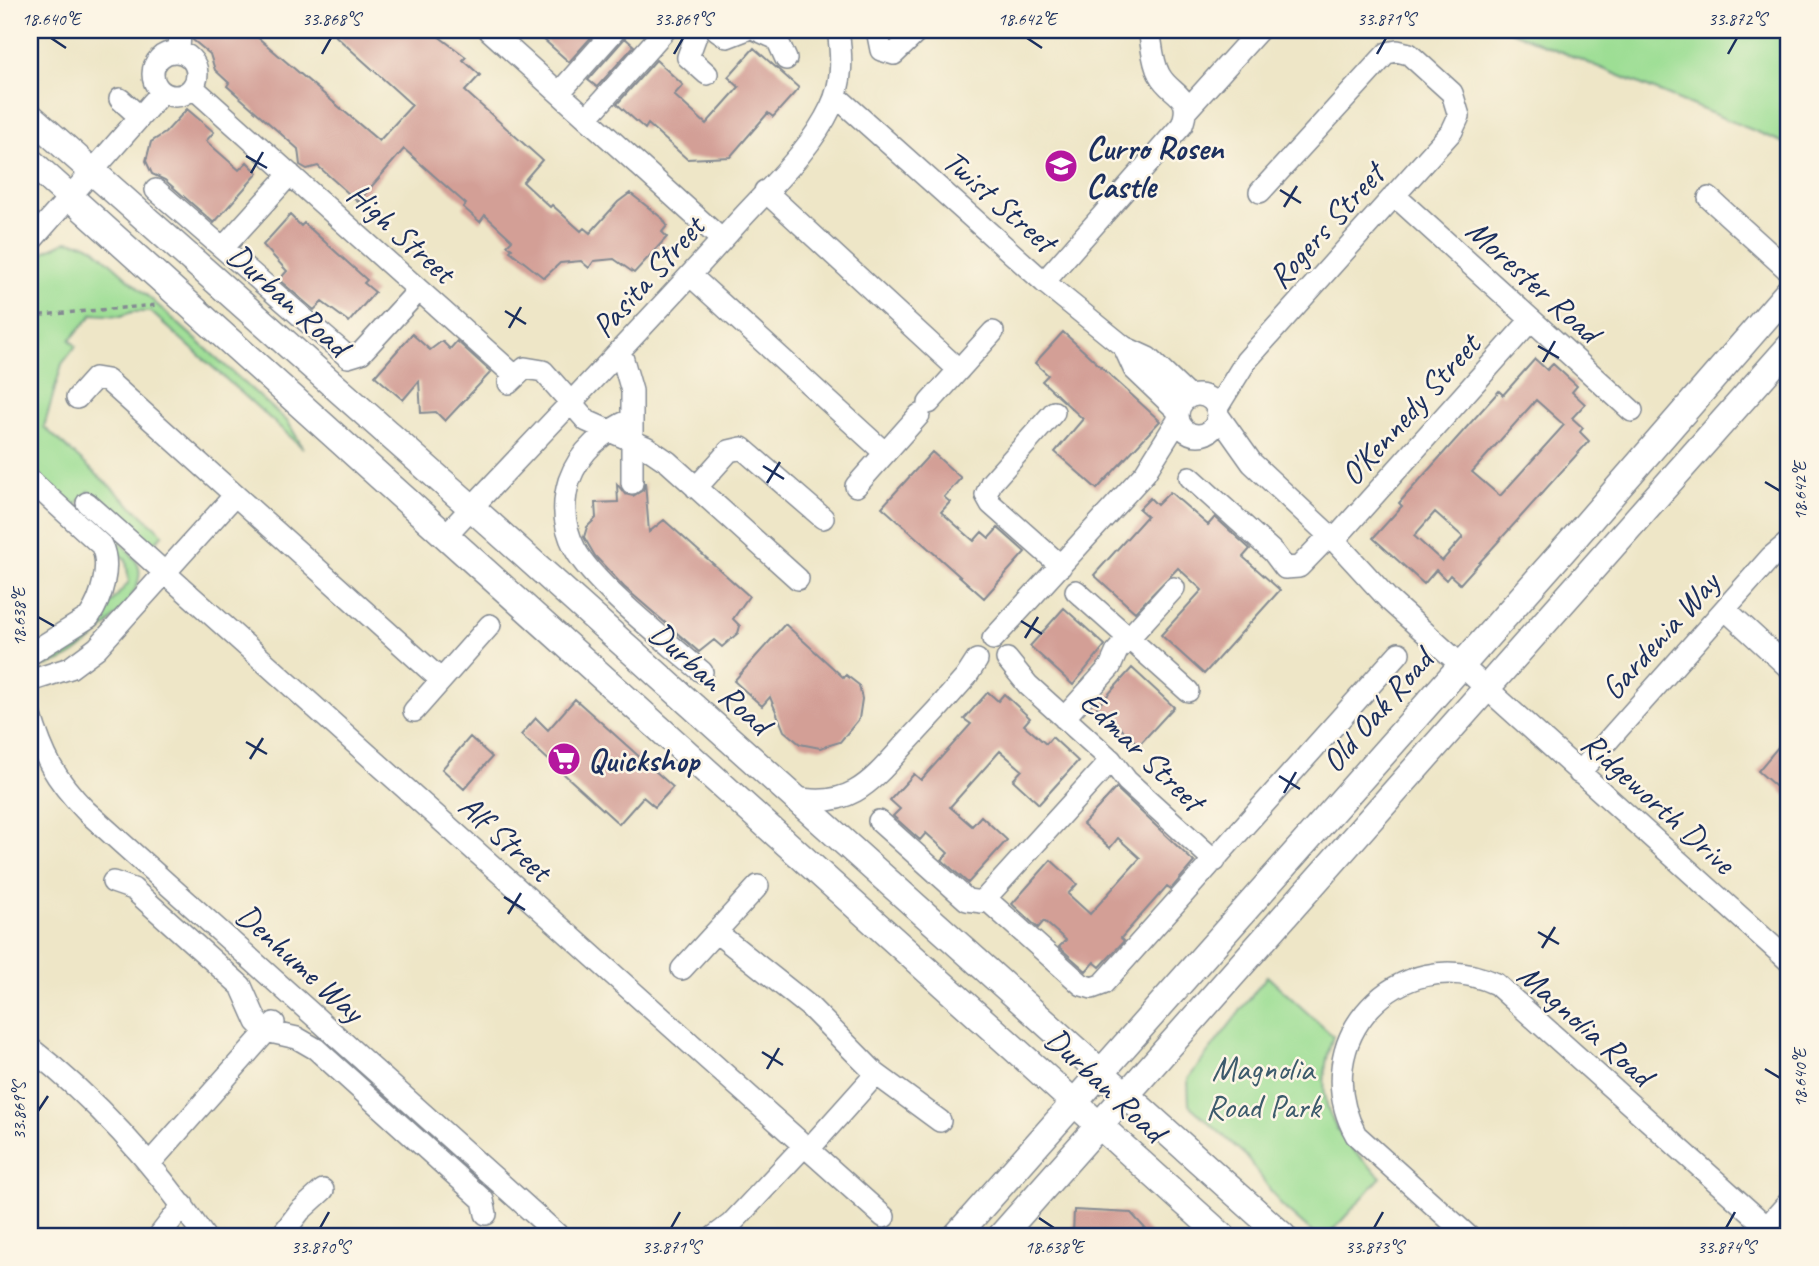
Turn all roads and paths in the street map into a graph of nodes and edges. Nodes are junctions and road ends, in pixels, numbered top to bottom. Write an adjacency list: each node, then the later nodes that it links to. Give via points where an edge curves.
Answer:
1 (180, 30): 14 (street)
2 (489, 30): 19 (street)
3 (615, 30): 19 (street)
4 (665, 30): 25 (street)
5 (698, 30): 16 (street, via 688,57)
6 (717, 30): 7 (street, via 727,37)
7 (745, 30)
8 (757, 30): 15 (street, via 777,39)
9 (838, 30): 20 (street, Pasita Street, via 842,58)
10 (877, 30): 11 (street, via 881,50 894,54)
11 (919, 30)
12 (1149, 30): 22 (street, via 1158,72 1183,99)
13 (1259, 30): 22 (street)
14 (179, 52): 17 (street, via 196,65 198,75); 18 (street, via 166,54 156,63 154,82)
15 (786, 59)
16 (708, 74)
17 (191, 90): 18 (street, via 180,96); 28 (street, High Street)
18 (162, 92): 24 (street)
19 (559, 93): 25 (street)
20 (836, 96): 30 (street, Pasita Street, via 810,141); 40 (street, Twist Street)
21 (120, 99): 24 (street)
22 (1186, 111): 40 (street, via 1178,131)
23 (30, 116): 27 (main road, Durban Road)
24 (140, 117): 27 (street)
25 (587, 118): 35 (street)
26 (30, 161): 33 (main road, Durban Road)
27 (92, 171): 33 (street); 69 (main road, Durban Road)
28 (290, 174): 37 (street); 41 (street, High Street)
29 (156, 190): 37 (street)
30 (765, 191): 35 (street, Pasita Street); 50 (street)
31 (1260, 192): 32 (street, Rogers Street, via 1391,51 1409,54 1452,93 1459,116 1452,131)
32 (1394, 195): 45 (street, Morester Road); 49 (street, Rogers Street)
33 (69, 197): 36 (street); 71 (main road, Durban Road)
34 (1709, 198): 38 (street)
35 (722, 240): 39 (street, Pasita Street)
36 (30, 242)
37 (223, 248): 41 (street, via 348,357 361,353)
38 (1789, 271)
39 (690, 275): 48 (street, Pasita Street); 60 (street)
40 (1044, 282): 56 (street, Twist Street, via 1124,348 1148,358)
41 (419, 290): 52 (street, High Street, via 512,379 526,368 538,368)
42 (1789, 291): 85 (main road, Old Oak Road)
43 (160, 305): 44 (path)
44 (30, 316)
45 (1531, 320): 53 (street, Morester Road); 72 (street, O'Kennedy Street)
46 (993, 332): 50 (street)
47 (1789, 347): 90 (main road, Old Oak Road)
48 (621, 353): 52 (street, Pasita Street); 57 (street, via 630,382)
49 (1246, 361): 55 (street, Rogers Street); 56 (street, Rogers Street)
50 (959, 370): 60 (street)
51 (77, 398): 67 (street, via 95,378 107,380)
52 (571, 401): 58 (street, via 587,421); 69 (street, Pasita Street)
53 (1632, 411)
54 (1054, 412): 74 (street, via 986,491 991,504)
55 (1217, 412): 56 (street, Twist Street, via 1210,399); 56 (street, Rogers Street, via 1210,430); 61 (street, Twist Street)
56 (1190, 415): 61 (street, Twist Street); 74 (street, Rogers Street)
57 (632, 419): 58 (street); 59 (street)
58 (604, 431): 59 (street); 87 (street, via 582,456 568,486 565,508 570,539 614,594)
59 (632, 442): 64 (street); 66 (street, via 668,462)
60 (885, 453): 65 (street)
61 (1252, 464): 72 (street, Twist Street)
62 (1190, 477): 72 (street, O'Kennedy Street, via 1285,568 1299,567)
63 (30, 480): 84 (street, via 101,545 107,565 89,617)
64 (632, 483)
65 (856, 486)
66 (696, 488): 70 (street, via 729,451 742,448); 76 (street)
67 (235, 495): 75 (street); 88 (street)
68 (87, 503): 75 (street, Alf Street)
69 (472, 508): 71 (street, Pasita Street); 97 (main road, Durban Road)
70 (823, 518)
71 (445, 536): 111 (main road, Durban Road)
72 (1331, 538): 85 (street, Twist Street, via 1390,601)
73 (1789, 542): 79 (street, Gardenia Way)
74 (1061, 566): 82 (street, Rogers Street, via 1023,608)
75 (166, 574): 89 (street, via 84,659); 114 (street, Alf Street)
76 (798, 579)
77 (1174, 588): 81 (street)
78 (1076, 591): 81 (street)
79 (1725, 609): 86 (street); 96 (street, Gardenia Way)
80 (490, 625): 88 (street)
81 (1129, 638): 91 (street); 94 (street, via 1110,667)
82 (1001, 653): 94 (street, Edmar Street); 97 (street, via 989,670 977,660 872,782 835,799)
83 (1399, 653): 99 (street)
84 (30, 654)
85 (1462, 665): 90 (street, Ridgeworth Drive); 108 (main road, Old Oak Road)
86 (1789, 668)
87 (702, 672)
88 (441, 680): 92 (street)
89 (30, 681)
90 (1487, 689): 96 (street, Ridgeworth Drive); 110 (main road, Old Oak Road)
91 (1188, 691)
92 (414, 710)
93 (30, 713): 125 (street, Denhume Way, via 52,772 86,811)
94 (1064, 718): 95 (street, Edmar Street)
95 (1111, 760): 99 (street, Edmar Street, via 1127,781); 102 (street)
96 (1579, 773): 104 (street, Ridgeworth Drive)
97 (792, 797): 108 (main road, Durban Road)
98 (879, 821): 102 (street, via 967,900 976,904)
99 (1216, 861): 102 (street, via 1098,987 1078,982)
100 (113, 882): 106 (street, via 134,889 241,986 257,1022)
101 (758, 886): 103 (street)
102 (986, 899)
103 (716, 932): 105 (street); 109 (street, via 810,1007)
104 (1789, 961)
105 (682, 969)
106 (271, 1026): 115 (street); 119 (street, via 316,1049 483,1200)
107 (30, 1048): 115 (street, via 88,1098)
108 (1099, 1073): 110 (main road, Durban Road); 111 (main road, Old Oak Road)
109 (876, 1074): 112 (street); 114 (street)
110 (1125, 1096): 113 (main road, Old Oak Road); 130 (main road, Durban Road)
111 (1073, 1103): 113 (main road, Durban Road); 127 (main road, Old Oak Road)
112 (940, 1121)
113 (1099, 1125): 128 (main road, Old Oak Road); 129 (main road, Durban Road)
114 (806, 1148): 120 (street, Alf Street); 126 (street)
115 (150, 1163): 118 (street)
116 (323, 1189): 124 (street)
117 (1789, 1202): 121 (street)
118 (183, 1205): 122 (street); 123 (street)
119 (486, 1214)
120 (884, 1217)
121 (1763, 1232): 131 (street, Magnolia Road, via 1496,984 1466,973 1433,972 1403,983 1365,1014 1343,1056 1340,1088 1356,1135)
122 (159, 1236)
123 (204, 1236)
124 (281, 1236)
125 (559, 1236)
126 (715, 1236)
127 (956, 1236)
128 (1002, 1236)
129 (1222, 1236)
130 (1283, 1236)
131 (1468, 1236)

